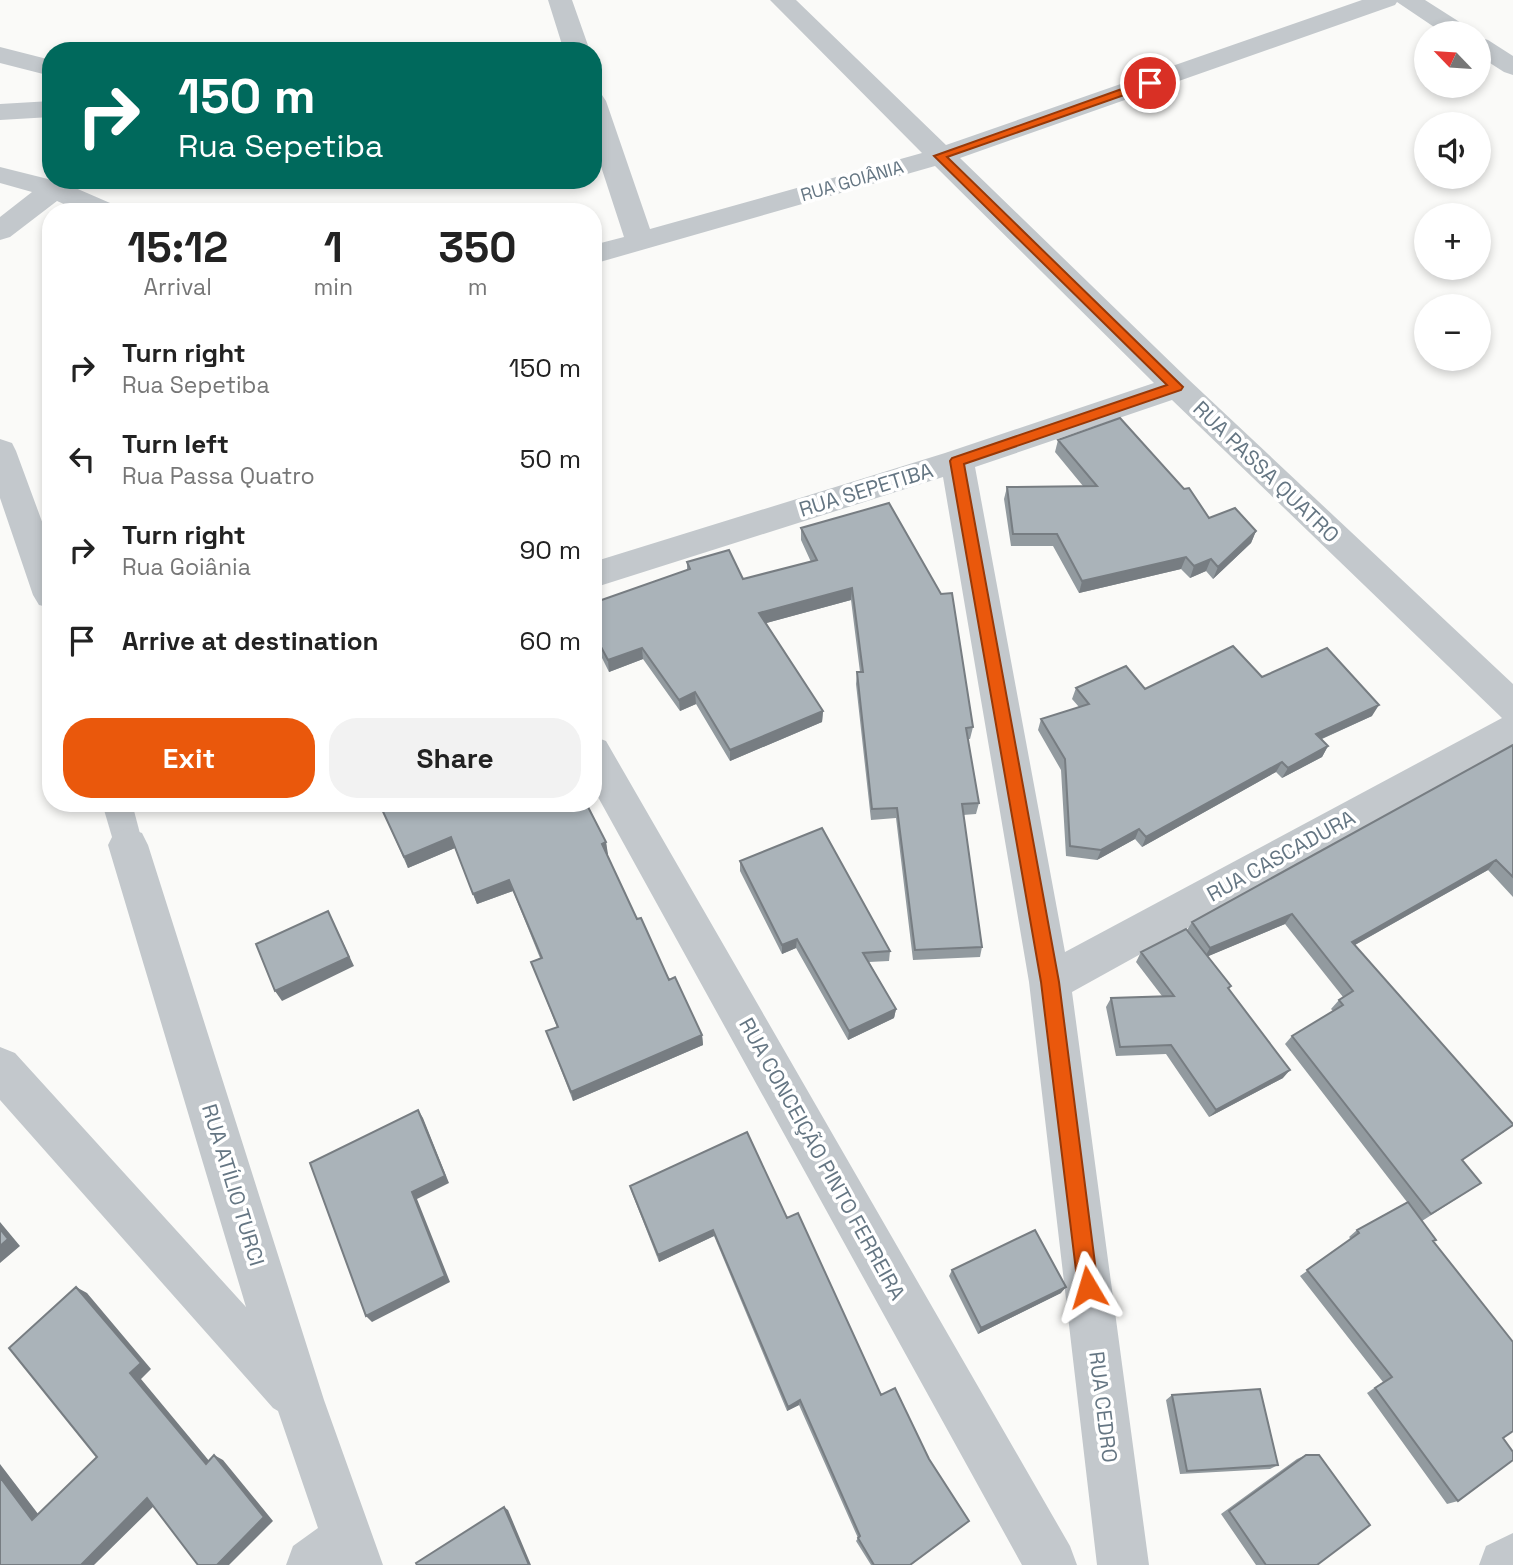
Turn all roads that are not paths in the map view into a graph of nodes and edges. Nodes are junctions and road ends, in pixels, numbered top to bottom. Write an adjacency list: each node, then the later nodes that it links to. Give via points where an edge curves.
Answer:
1 (560, 0): 6 (street)
2 (782, 0): 14 (street, RUA PASSA QUATRO)
3 (1386, 0): 14 (street, RUA GOIÂNIA)
4 (1408, 0): 5 (street)
5 (1441, 21)
6 (574, 42)
7 (1491, 53): 10 (street)
8 (0, 55): 9 (street)
9 (42, 66)
10 (1513, 67)
11 (42, 110): 12 (street)
12 (0, 112)
13 (602, 128): 20 (street)
14 (940, 156): 20 (street, RUA GOIÂNIA); 22 (street, RUA PASSA QUATRO)
15 (0, 175): 16 (street)
16 (42, 186)
17 (54, 189): 18 (street); 19 (street)
18 (86, 203)
19 (0, 232)
20 (640, 243): 21 (street, RUA GOIÂNIA)
21 (602, 253)
22 (1177, 387): 24 (street, RUA SEPETIBA); 27 (street, RUA PASSA QUATRO)
23 (0, 451): 25 (street)
24 (957, 461): 26 (street, RUA SEPETIBA); 31 (street, RUA CEDRO)
25 (42, 570)
26 (602, 572)
27 (1513, 707)
28 (1513, 730): 31 (street, RUA CASCADURA)
29 (602, 768): 36 (street, RUA CONCEIÇÃO PINTO FERREIRA)
30 (123, 824): 33 (street, RUA ATÍLIO TURCI)
31 (1050, 982): 37 (street, RUA CEDRO)
32 (0, 1068): 33 (street)
33 (299, 1400): 34 (street, RUA ATÍLIO TURCI)
34 (339, 1556)
35 (1513, 1559): 38 (street)
36 (1051, 1565)
37 (1123, 1565)
38 (1506, 1565)

